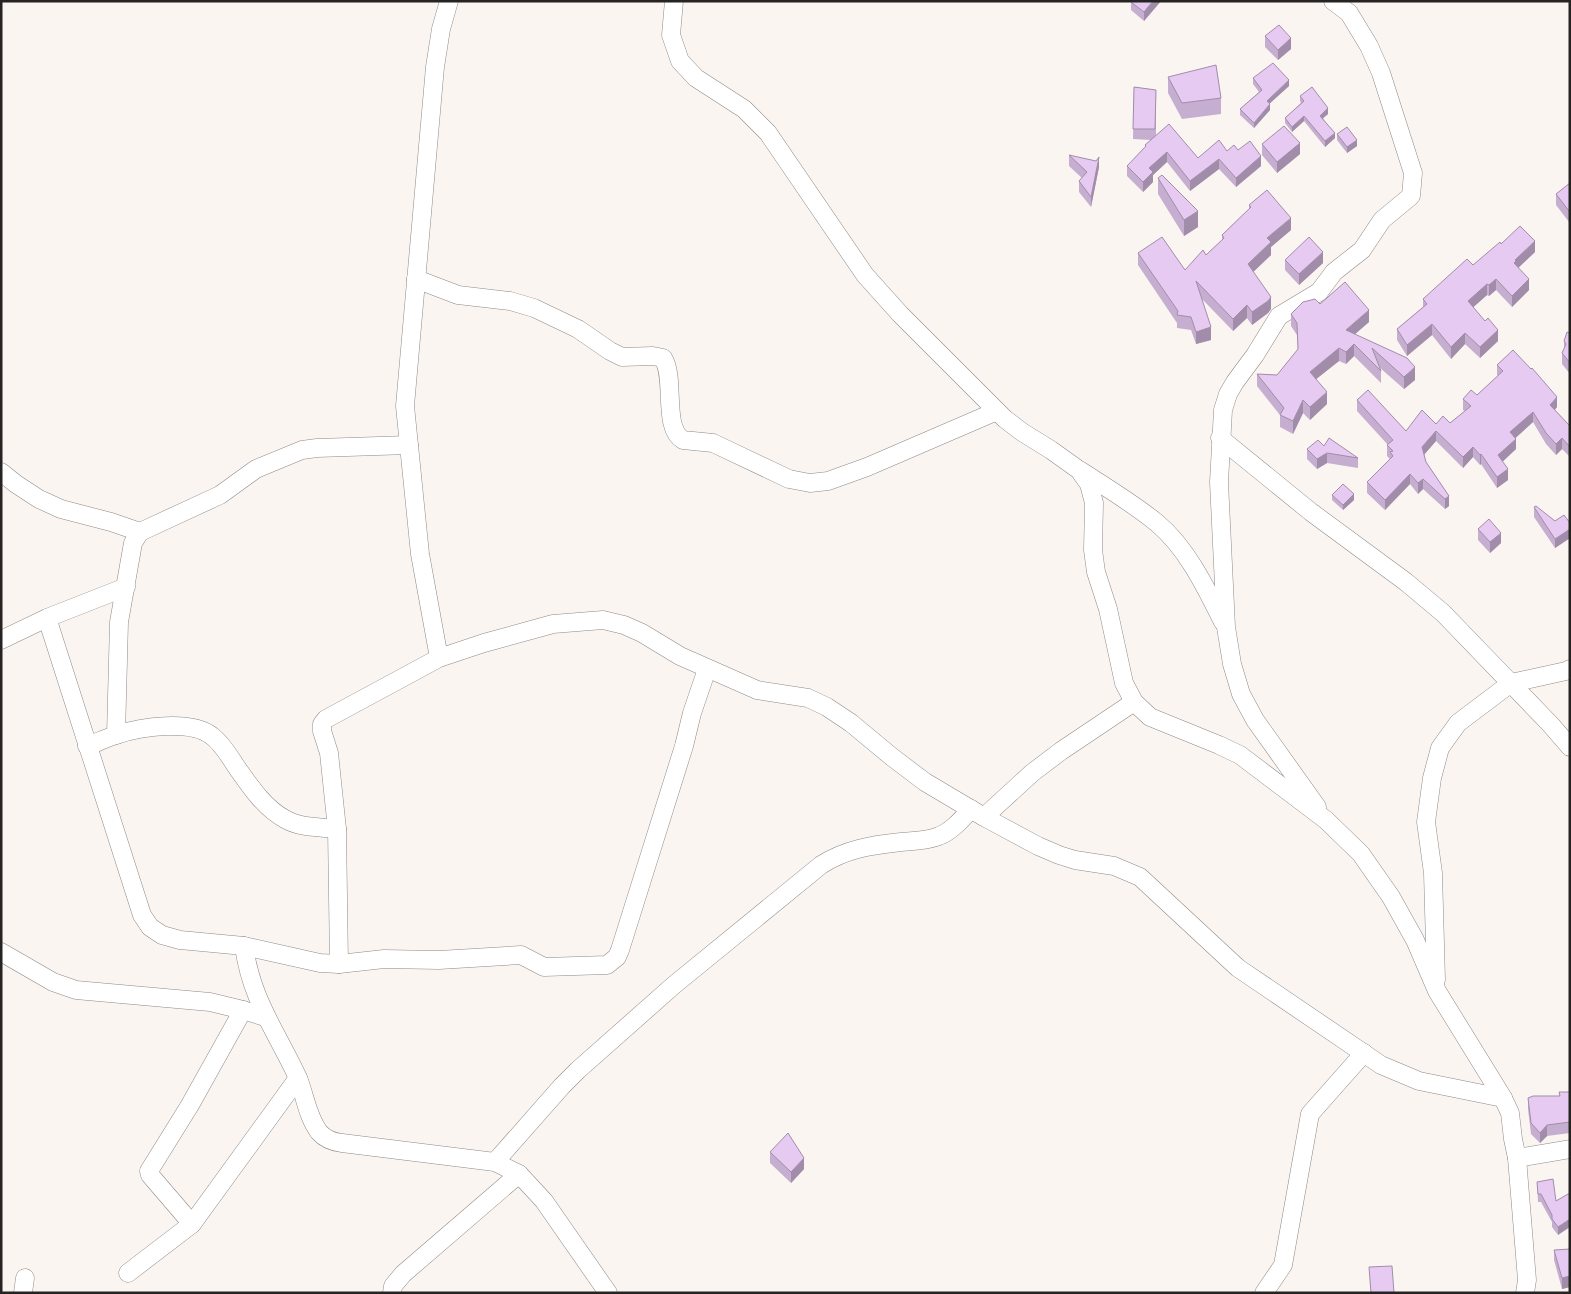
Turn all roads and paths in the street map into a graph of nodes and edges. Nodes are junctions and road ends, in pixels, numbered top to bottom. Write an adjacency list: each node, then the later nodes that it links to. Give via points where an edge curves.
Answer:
1 (449, 1): 4 (street, via 435,67)
2 (674, 1): 5 (street, via 672,35 680,62 696,78 744,109 768,133 865,275)
3 (1333, 1): 6 (street, via 1349,13 1381,73 1413,173 1411,196 1382,220 1362,250 1334,272 1318,292 1279,316 1228,394)
4 (416, 279): 5 (street, via 458,295 510,301 534,308 578,329 622,357 663,358 669,372 673,426 679,438 712,443 796,480 828,482); 7 (street, via 405,406)
5 (997, 411): 8 (street)
6 (1220, 438): 13 (street); 18 (street, via 1443,613)
7 (409, 445): 10 (street, via 302,450 256,468 220,495); 15 (street, via 420,554)
8 (1079, 470): 13 (street, via 1158,524 1186,556); 19 (street, via 1089,484 1094,503 1096,572 1108,609 1124,683)
9 (1, 472): 10 (street, via 39,499 61,509)
10 (140, 532): 11 (street, via 133,543)
11 (126, 587): 12 (street); 20 (street, via 118,640)
12 (47, 618): 14 (street); 21 (street)
13 (1226, 627): 24 (street, via 1241,694 1255,720)
14 (1, 640)
15 (439, 658): 16 (street, via 553,624 602,620 642,633); 25 (street, via 322,724 329,753)
16 (707, 669): 23 (street, via 758,690 808,698 827,707 925,782); 28 (street, via 620,950 612,962 554,968 521,955 510,955 439,960 384,959)
17 (1570, 669): 18 (street)
18 (1511, 683): 22 (street); 29 (street, via 1458,723 1440,748 1432,778 1426,822 1433,873)
19 (1134, 702): 23 (street); 24 (street, via 1150,717 1240,755)
20 (116, 735): 21 (street); 25 (street, via 174,726 199,729 222,747 275,813 300,825)
21 (87, 746): 26 (street, via 142,915 150,927 162,935 180,940)
22 (1570, 747)
23 (978, 813): 32 (street, via 1058,855 1114,866 1140,878 1238,968); 37 (street, via 940,836 874,844 835,856 821,865 674,985 578,1070)
24 (1326, 820): 29 (street, via 1360,854 1391,897 1415,940)
25 (337, 829): 28 (street)
26 (244, 946): 28 (street); 31 (street, via 250,979)
27 (1, 952): 30 (street, via 53,982 76,990 210,1002)
28 (338, 964)
29 (1437, 991): 34 (street)
30 (243, 1010): 31 (street); 39 (street, via 149,1171)
31 (265, 1017): 33 (street)
32 (1364, 1053): 34 (street, via 1381,1065 1419,1081); 43 (street, via 1310,1114 1283,1265)
33 (298, 1078): 37 (street, via 318,1131 333,1142); 39 (street)
34 (1503, 1098): 36 (street, via 1510,1113)
35 (1570, 1149): 36 (street)
36 (1517, 1158): 44 (street, via 1527,1280)
37 (496, 1162): 38 (street)
38 (519, 1174): 41 (street, via 403,1274); 42 (street, via 544,1201)
39 (192, 1224): 40 (street)
40 (128, 1273)
41 (392, 1293)
42 (608, 1293)
43 (1264, 1293)
44 (1525, 1293)

